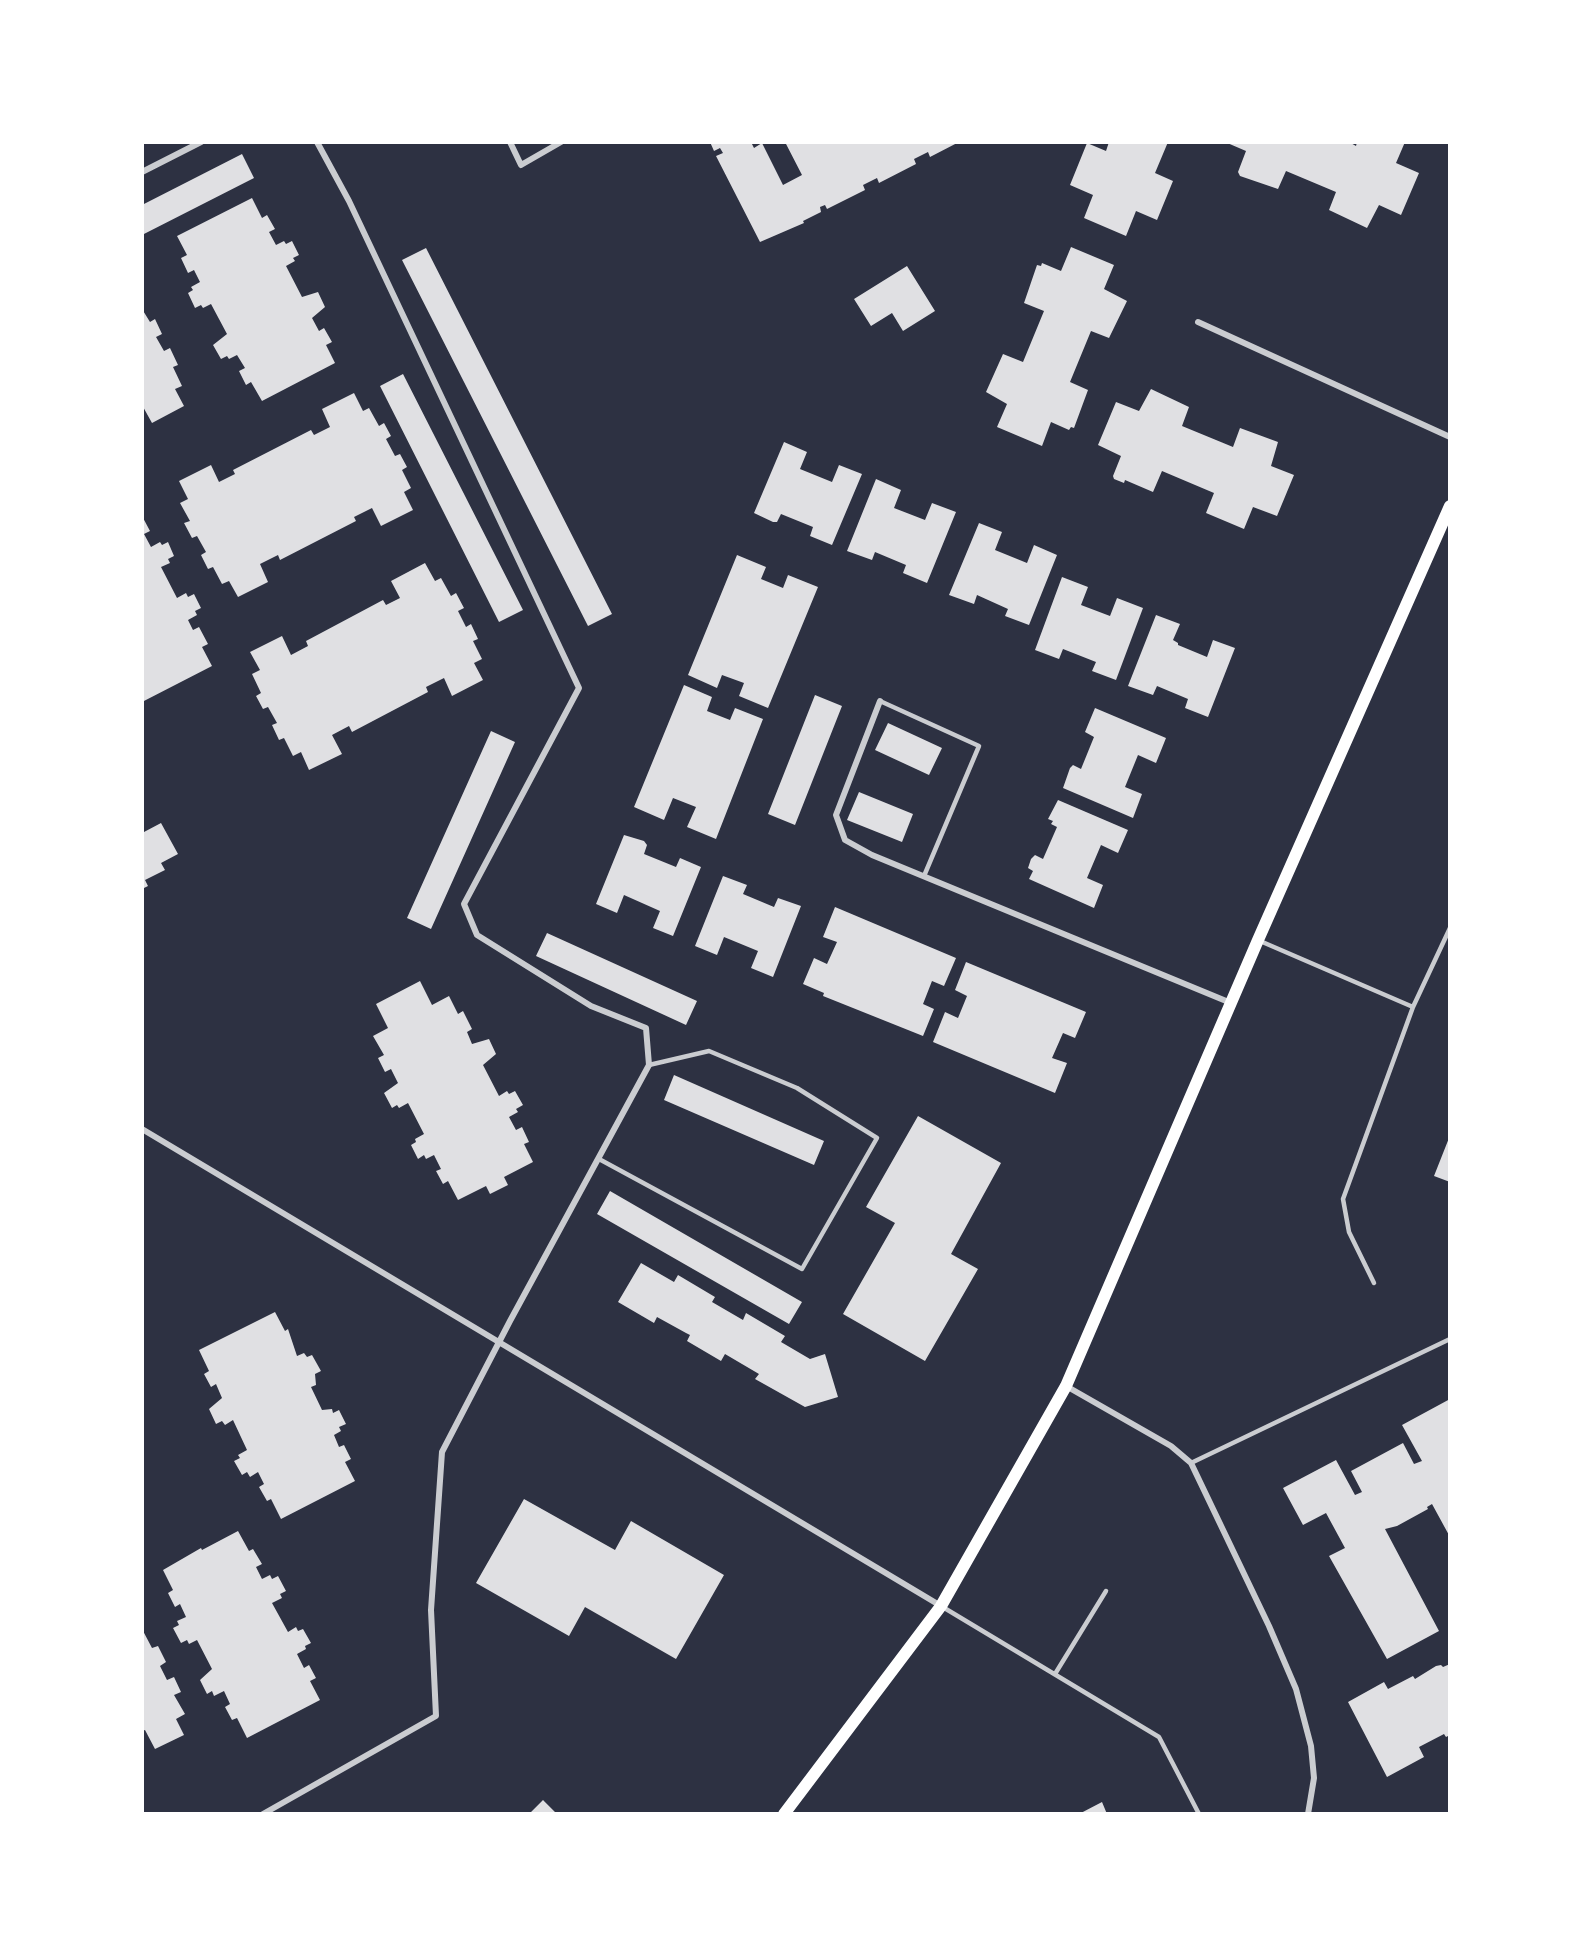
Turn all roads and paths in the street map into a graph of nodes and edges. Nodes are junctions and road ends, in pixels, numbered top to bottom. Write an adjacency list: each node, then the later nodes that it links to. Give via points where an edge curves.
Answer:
1 (201, 142): 5 (street)
2 (317, 142): 15 (street, via 349,201 579,688 464,904 477,935 591,1006 646,1028)
3 (510, 142): 4 (street, via 520,165)
4 (561, 142)
5 (142, 172)
6 (1198, 322): 7 (street)
7 (1449, 437)
8 (1449, 506): 12 (main road)
9 (880, 701): 10 (street, via 836,815 845,840); 10 (lane, via 979,746)
10 (924, 876): 13 (street)
11 (1449, 928): 14 (lane)
12 (1258, 940): 13 (main road); 14 (lane)
13 (1231, 1003): 21 (main road)
14 (1413, 1007): 18 (lane, via 1343,1199 1349,1232)
15 (649, 1065): 17 (street); 17 (lane, via 709,1051 797,1088 877,1137 802,1269)
16 (142, 1129): 20 (street)
17 (599, 1159): 20 (street)
18 (1374, 1283)
19 (1449, 1339): 22 (lane)
20 (498, 1342): 24 (street); 26 (street, via 442,1452 431,1610 436,1716)
21 (1066, 1386): 22 (street, via 1172,1446); 24 (main road)
22 (1191, 1463): 29 (street, via 1296,1689 1311,1746 1314,1778)
23 (1106, 1591): 25 (lane)
24 (941, 1606): 25 (lane); 27 (main road)
25 (1054, 1674): 28 (lane, via 1159,1737)
26 (263, 1814)
27 (784, 1814)
28 (1199, 1814)
29 (1308, 1814)

